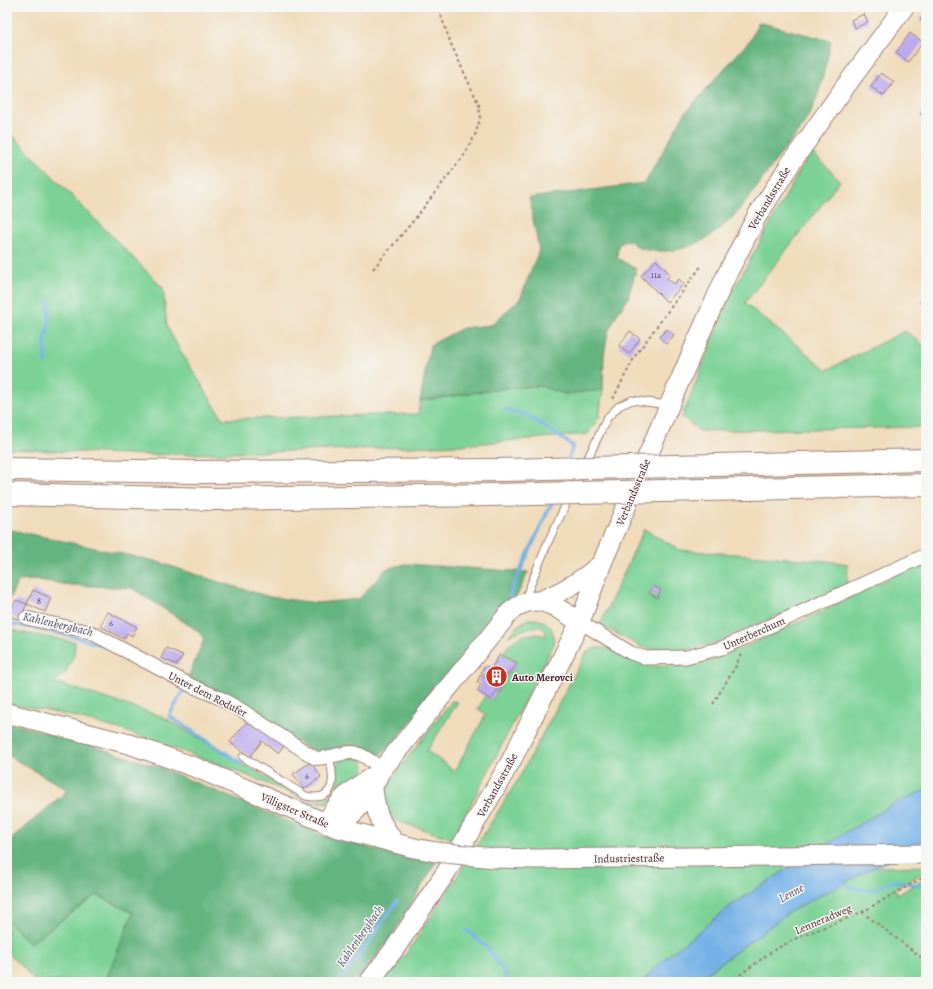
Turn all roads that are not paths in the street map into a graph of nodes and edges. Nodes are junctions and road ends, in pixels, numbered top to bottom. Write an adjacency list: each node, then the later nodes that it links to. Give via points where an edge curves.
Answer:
1 (904, 7): 2 (main road, Verbandsstraße, via 791,163 757,216 727,274)
2 (669, 405): 8 (main road, Verbandsstraße); 10 (lane, via 632,400 619,406 607,418 548,542)
3 (926, 460): 4 (highway, bridge, via 498,470 199,472)
4 (7, 469)
5 (926, 485): 6 (highway, bridge, via 215,499)
6 (7, 494)
7 (926, 555): 12 (street, Unterberchum, via 722,648 686,657 646,658 632,653)
8 (602, 563): 9 (main road, Villigster Straße, via 576,584); 12 (main road, Verbandsstraße)
9 (542, 600): 10 (main road, Villigster Straße); 12 (main road)
10 (523, 603): 16 (main road, Villigster Straße, via 508,613)
11 (26, 618): 15 (street, Unter dem Rodufer, via 90,632 192,686 244,710 315,758)
12 (580, 622): 20 (main road, Verbandsstraße, via 511,761 474,826 395,948)
13 (7, 713): 17 (main road, Villigster Straße, via 130,744 197,768)
14 (243, 757): 15 (lane, via 306,796 315,798 324,796 332,785 334,778)
15 (329, 758): 16 (street, Unter dem Rodufer, via 356,753)
16 (379, 777): 17 (main road, Villigster Straße, via 347,820); 18 (main road, via 377,813)
17 (331, 825): 18 (main road, Industriestraße)
18 (395, 843): 19 (main road, Industriestraße, bridge, via 436,852 536,859)
19 (926, 854)
20 (369, 982)

